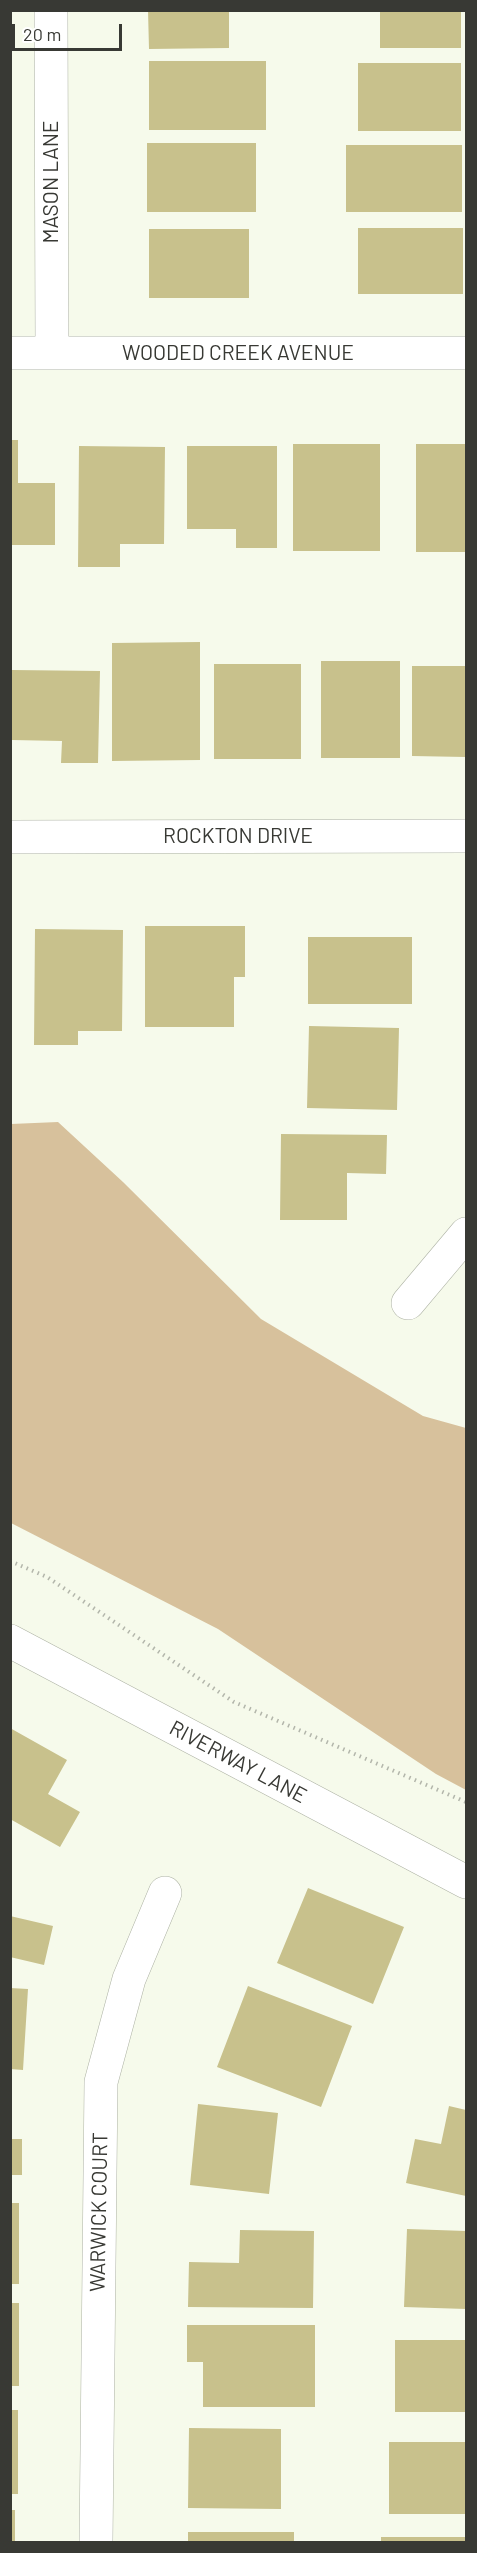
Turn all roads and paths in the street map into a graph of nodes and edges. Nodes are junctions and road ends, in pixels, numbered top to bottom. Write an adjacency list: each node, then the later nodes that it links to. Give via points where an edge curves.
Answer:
1 (51, 10): 3 (street, MASON LANE)
2 (10, 353): 3 (street, WOODED CREEK AVENUE)
3 (52, 353): 4 (street, WOODED CREEK AVENUE)
4 (466, 353)
5 (466, 836): 6 (street, ROCKTON DRIVE)
6 (10, 837)
7 (466, 1234): 8 (street)
8 (408, 1303)
9 (10, 1561): 11 (path, via 47,1577 234,1702)
10 (10, 1641): 12 (street, RIVERWAY LANE)
11 (466, 1802)
12 (466, 1882)
13 (165, 1893): 14 (street, WARWICK COURT, via 129,1978 101,2082)
14 (96, 2542)

